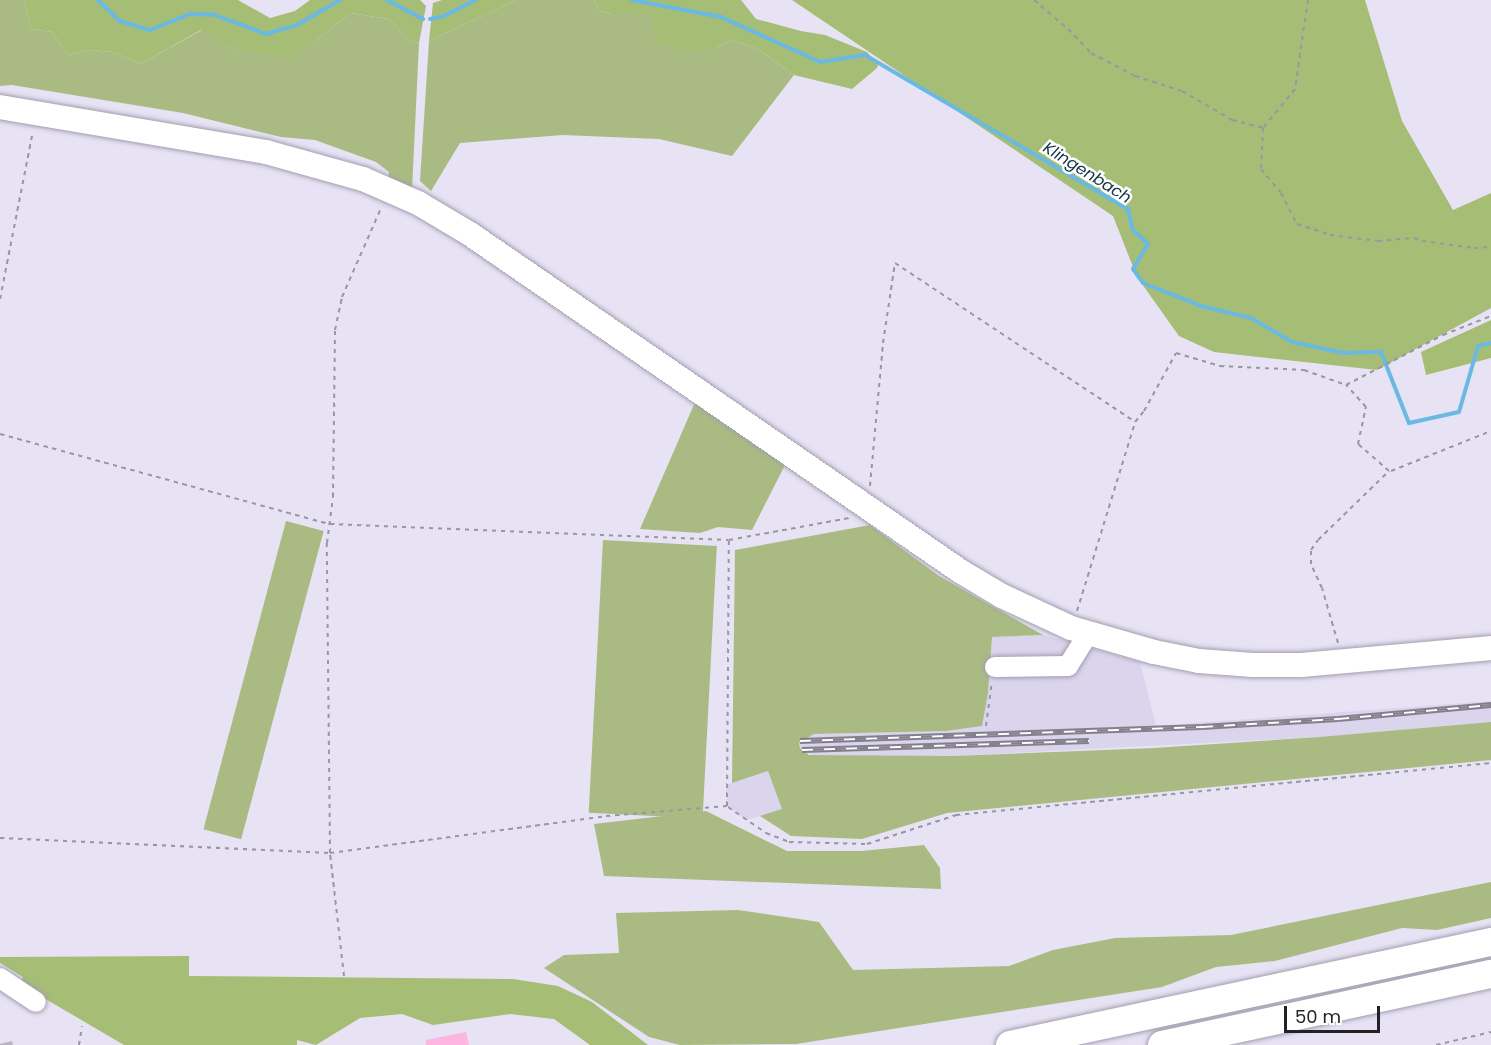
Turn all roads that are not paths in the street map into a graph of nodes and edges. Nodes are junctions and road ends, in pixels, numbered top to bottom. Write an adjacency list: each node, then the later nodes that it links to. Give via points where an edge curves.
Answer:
1 (0, 107): 2 (main road, via 266,152 390,190 470,234 871,512 1002,596)
2 (1079, 631): 3 (main road, via 1154,652 1253,665); 4 (lane, via 1068,666)
3 (1491, 648)
4 (995, 667)
5 (1491, 942): 9 (highway)
6 (1491, 974): 10 (highway)
7 (0, 978): 8 (lane)
8 (36, 1002)
9 (1010, 1045)
10 (1162, 1045)

